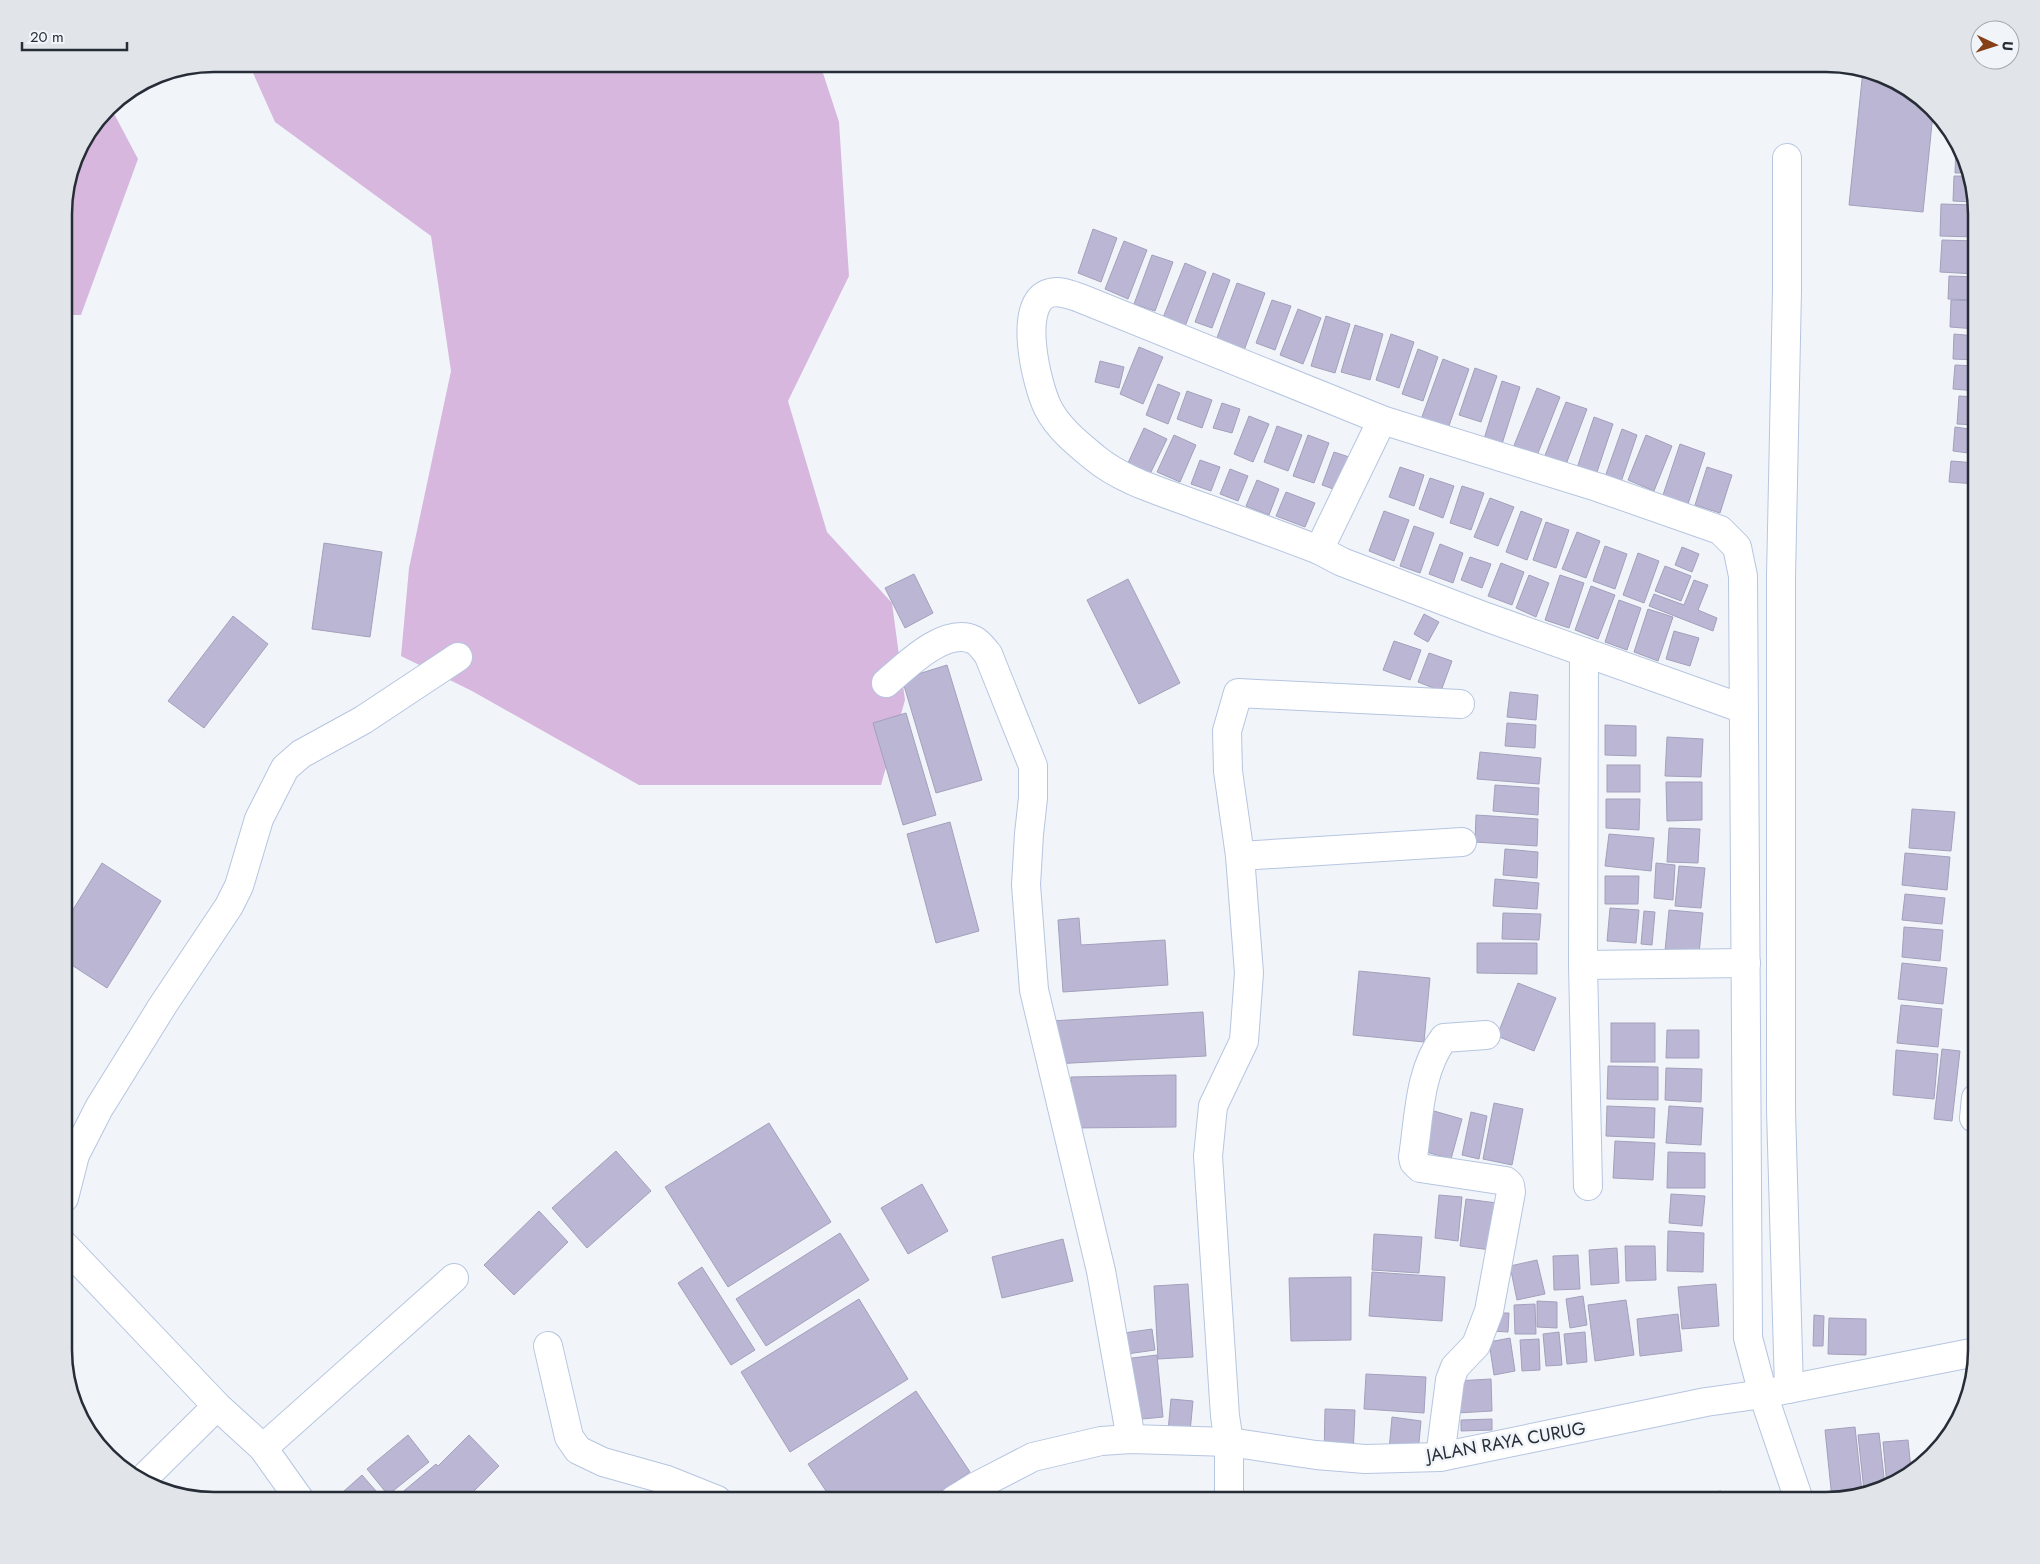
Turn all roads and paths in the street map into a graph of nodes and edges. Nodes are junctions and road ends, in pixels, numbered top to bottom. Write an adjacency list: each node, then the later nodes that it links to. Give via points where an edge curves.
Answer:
1 (1787, 158): 20 (street, via 1781,577 1781,1110)
2 (1382, 420): 3 (street); 3 (street, via 1080,298 1051,292 1035,305 1031,326 1034,359 1048,408 1056,421 1096,459 1126,478); 8 (street, via 1720,530 1737,547 1743,576)
3 (1319, 550): 4 (street, via 1342,562)
4 (1584, 652): 8 (street); 12 (street)
5 (458, 658): 14 (street, via 363,720 301,754 285,768 259,819 239,886 229,906 99,1108)
6 (886, 683): 23 (street, via 921,653 940,643 964,636 976,641 988,654 1033,766 1026,885 1034,990 1102,1271)
7 (1460, 704): 10 (street, via 1238,693 1227,731 1228,771)
8 (1744, 709): 11 (street)
9 (1462, 842): 10 (street)
10 (1240, 856): 24 (street, via 1249,973 1244,1040 1213,1106 1208,1156)
11 (1746, 963): 12 (street); 21 (street, via 1748,1338)
12 (1583, 965): 15 (street)
13 (1486, 1035): 26 (street, via 1444,1038 1436,1048 1425,1076 1413,1157 1420,1168 1506,1181 1511,1192 1489,1311 1476,1345 1455,1367 1450,1380)
14 (73, 1164)
15 (1588, 1186)
16 (73, 1254): 22 (street)
17 (454, 1278): 25 (street)
18 (548, 1346): 29 (street, via 569,1437 578,1450 602,1462)
19 (1968, 1354): 20 (street, JALAN RAYA CURUG)
20 (1789, 1389): 21 (street, JALAN RAYA CURUG)
21 (1763, 1394): 26 (street, JALAN RAYA CURUG, via 1706,1402); 32 (street)
22 (217, 1406): 25 (street); 27 (street)
23 (1131, 1439): 24 (street, JALAN RAYA CURUG); 30 (street, JALAN RAYA CURUG, via 1101,1441 1033,1458)
24 (1229, 1442): 26 (street, JALAN RAYA CURUG, via 1365,1459); 31 (street)
25 (263, 1448): 28 (street)
26 (1440, 1457)
27 (148, 1475)
28 (294, 1492)
29 (697, 1492)
30 (967, 1492)
31 (1229, 1492)
32 (1796, 1492)

